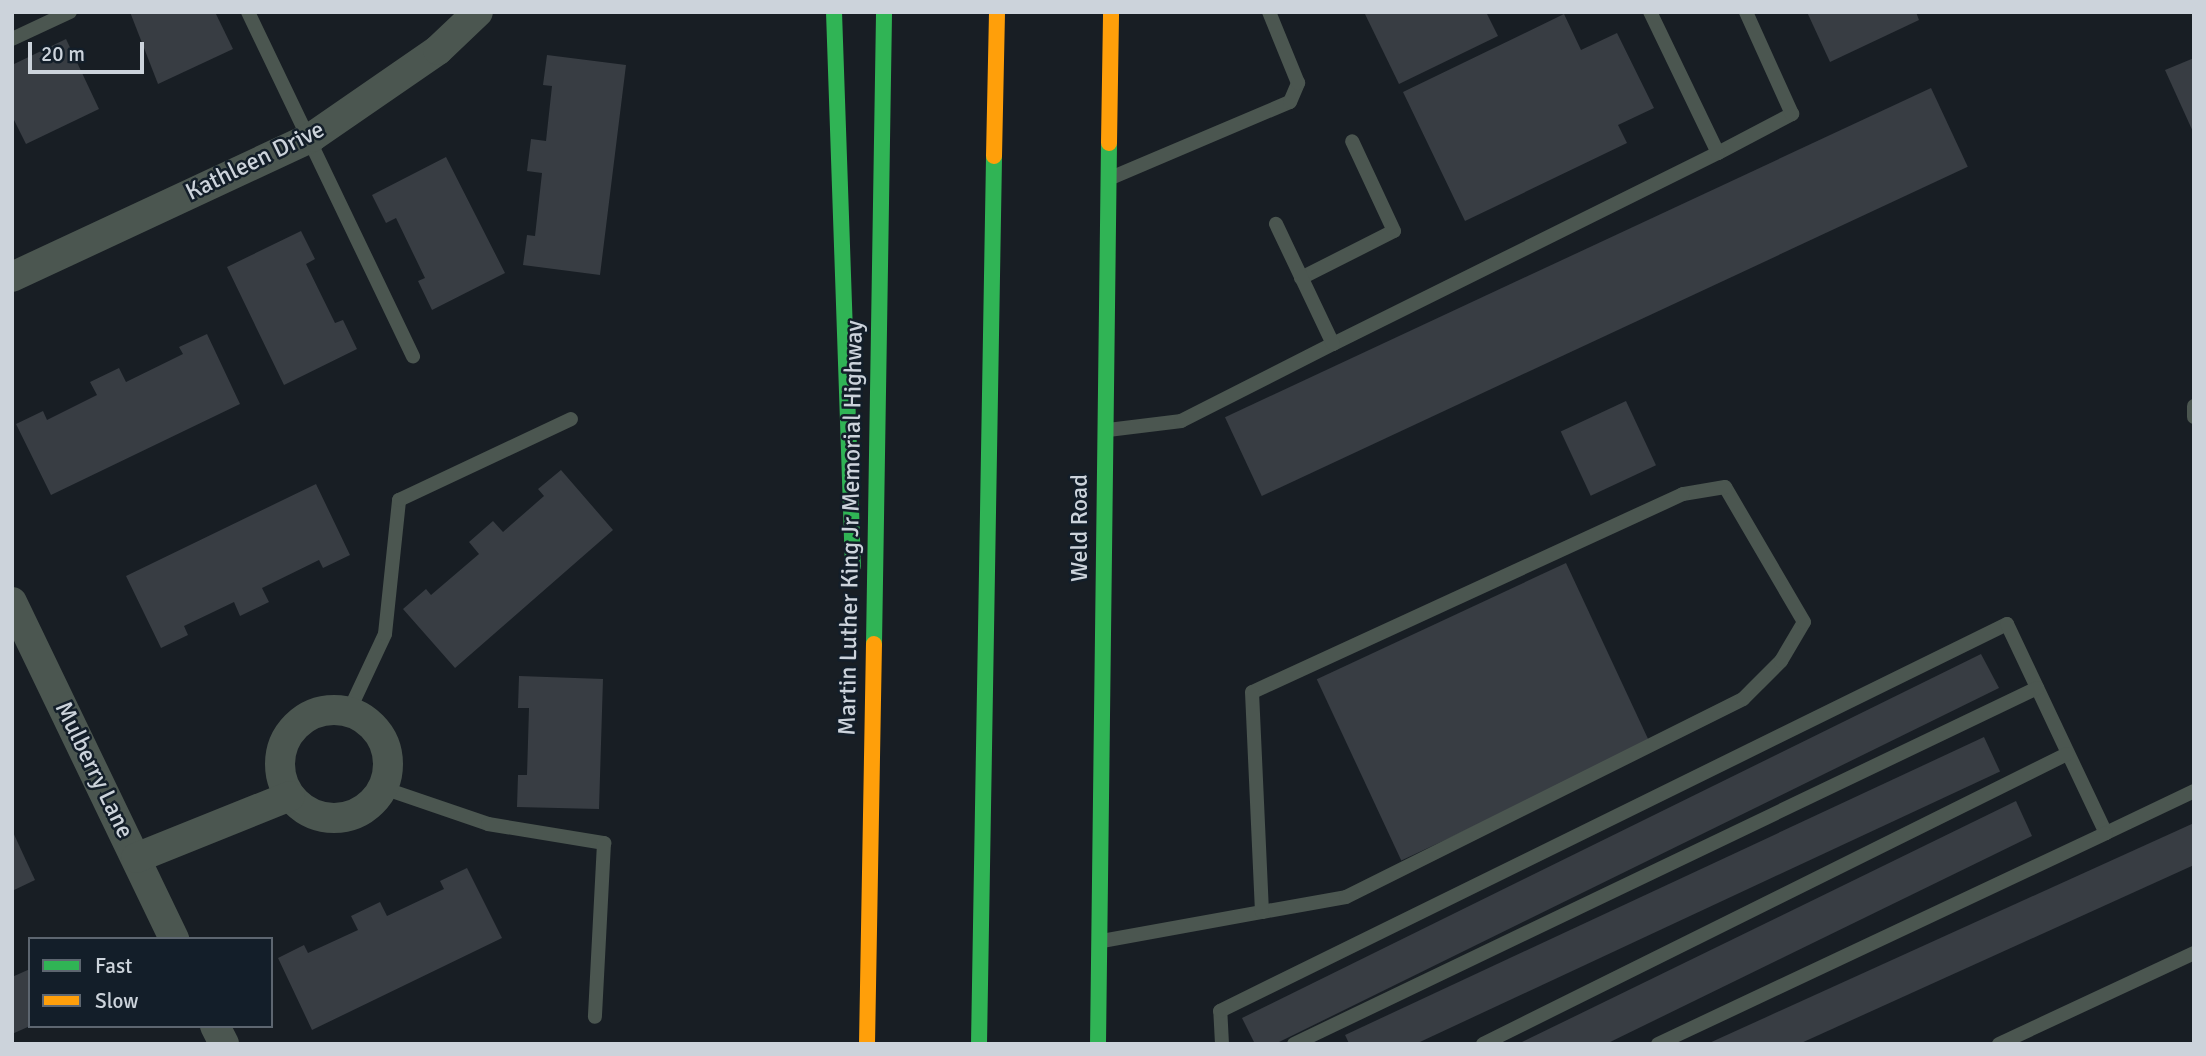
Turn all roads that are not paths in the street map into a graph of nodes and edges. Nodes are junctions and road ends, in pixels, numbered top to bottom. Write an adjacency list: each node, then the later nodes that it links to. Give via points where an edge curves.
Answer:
1 (70, 12): 11 (lane)
2 (248, 12): 12 (lane)
3 (478, 12): 12 (street, Kathleen Drive, via 438,50)
4 (834, 12): 28 (main road, via 846,503)
5 (884, 12): 28 (main road, Martin Luther King Jr Memorial Highway)
6 (997, 12): 43 (main road)
7 (1111, 12): 15 (main road, Weld Road)
8 (1269, 12): 15 (lane, via 1298,83 1290,102)
9 (1650, 12): 14 (lane)
10 (1746, 12): 14 (lane, via 1792,114)
11 (12, 39)
12 (312, 137): 17 (street, Kathleen Drive); 20 (lane)
13 (1352, 141): 18 (lane, via 1394,231)
14 (1718, 153): 19 (lane)
15 (1108, 179): 24 (main road, Weld Road)
16 (1276, 224): 18 (lane)
17 (12, 277)
18 (1301, 278): 19 (lane)
19 (1334, 344): 24 (lane, via 1181,421)
20 (413, 356)
21 (2194, 406): 22 (lane)
22 (2194, 417)
23 (571, 419): 27 (lane, via 400,500 386,634)
24 (1104, 430): 37 (main road, Weld Road)
25 (12, 602): 34 (street, Mulberry Lane)
26 (2037, 688): 29 (lane); 45 (lane, via 2007,624 1220,1011); 46 (lane)
27 (349, 711): 30 (street, via 384,741); 32 (street, via 319,711 285,738 280,768)
28 (870, 716): 42 (main road, Martin Luther King Jr Memorial Highway)
29 (2067, 754): 33 (lane); 47 (lane)
30 (383, 788): 32 (street, via 346,817 315,815); 39 (lane, via 488,824 604,843)
31 (2194, 791): 33 (lane)
32 (290, 796): 34 (street)
33 (2106, 833): 48 (lane)
34 (136, 858): 36 (street, Mulberry Lane)
35 (1262, 912): 35 (lane, via 1346,897 1743,699 1781,661 1804,622 1726,487 1683,494 1252,692); 37 (lane)
36 (173, 937)
37 (1101, 941): 44 (main road, Weld Road)
38 (2194, 953): 49 (lane)
39 (595, 1017)
40 (216, 1028): 41 (street)
41 (224, 1044)
42 (867, 1044)
43 (979, 1044)
44 (1098, 1044)
45 (1223, 1044)
46 (1294, 1044)
47 (1483, 1044)
48 (1658, 1044)
49 (1999, 1044)

